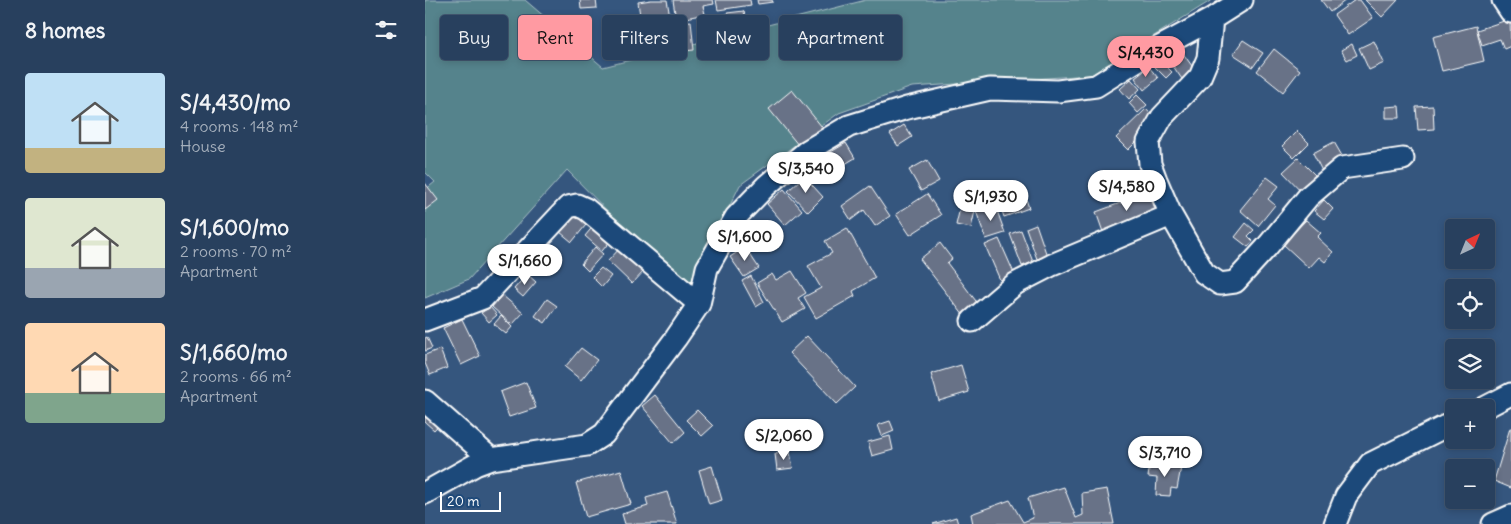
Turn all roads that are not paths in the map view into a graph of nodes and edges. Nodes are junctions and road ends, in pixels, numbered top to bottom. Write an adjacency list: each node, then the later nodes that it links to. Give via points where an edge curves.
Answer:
1 (1241, 0): 4 (street)
2 (1503, 0): 3 (street)
3 (1511, 12)
4 (1212, 19): 6 (street, via 1208,58 1200,77 1162,117 1149,142 1150,164); 7 (street, via 1096,86 1058,91 990,89 907,108 849,126 807,151 735,217 707,268)
5 (1403, 159): 6 (street, via 1342,168 1308,197 1235,282 1220,284 1204,273)
6 (1171, 215): 9 (street, via 1015,284)
7 (699, 304): 8 (street, via 586,209 577,205 568,207 483,298); 14 (street, via 604,434 587,444)
8 (425, 320)
9 (972, 321)
10 (1511, 394): 12 (street)
11 (425, 402): 14 (street)
12 (1495, 402)
13 (1445, 426): 17 (street, via 1370,464 1346,496)
14 (491, 459): 15 (street)
15 (425, 493)
16 (1511, 516): 18 (street)
17 (1335, 524)
18 (1493, 524)

